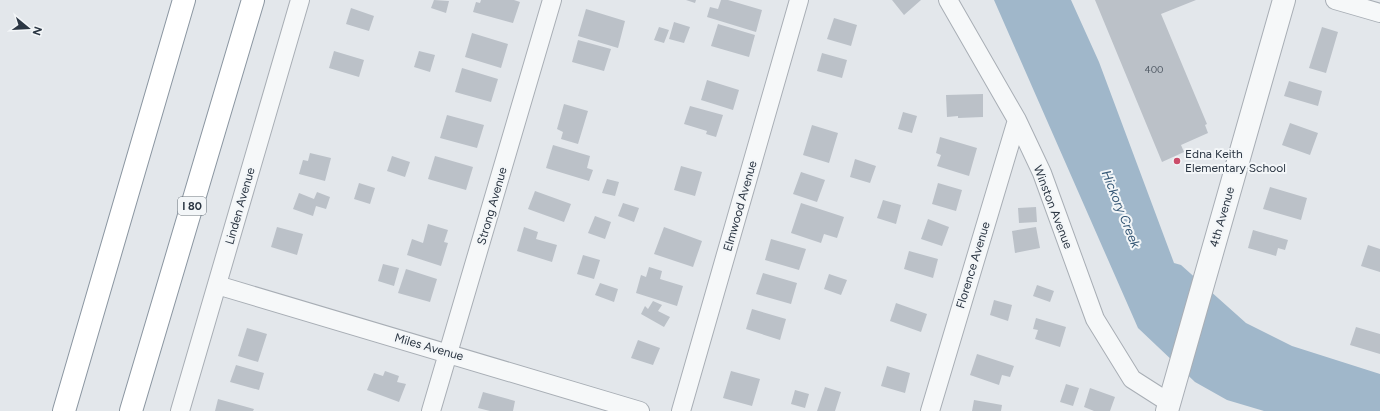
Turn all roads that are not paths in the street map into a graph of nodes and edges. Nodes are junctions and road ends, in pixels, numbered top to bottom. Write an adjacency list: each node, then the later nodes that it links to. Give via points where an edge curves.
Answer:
1 (184, 0): 14 (highway)
2 (254, 0): 15 (highway, I 80)
3 (300, 0): 11 (street, Linden Avenue)
4 (552, 0): 12 (street, Strong Avenue)
5 (799, 0): 19 (street, Elmwood Avenue)
6 (948, 0): 10 (street, Winston Avenue)
7 (1284, 0): 13 (street, 4th Avenue)
8 (1335, 0): 9 (street)
9 (1380, 13)
10 (1017, 120): 13 (street, Winston Avenue, via 1042,173 1095,319 1132,379); 20 (street, Florence Avenue)
11 (217, 285): 12 (street, Miles Avenue); 16 (street, Linden Avenue)
12 (449, 353): 17 (street, Strong Avenue); 18 (street, Miles Avenue)
13 (1168, 406)
14 (64, 411)
15 (131, 411)
16 (180, 411)
17 (431, 411)
18 (640, 411)
19 (681, 411)
20 (930, 411)

